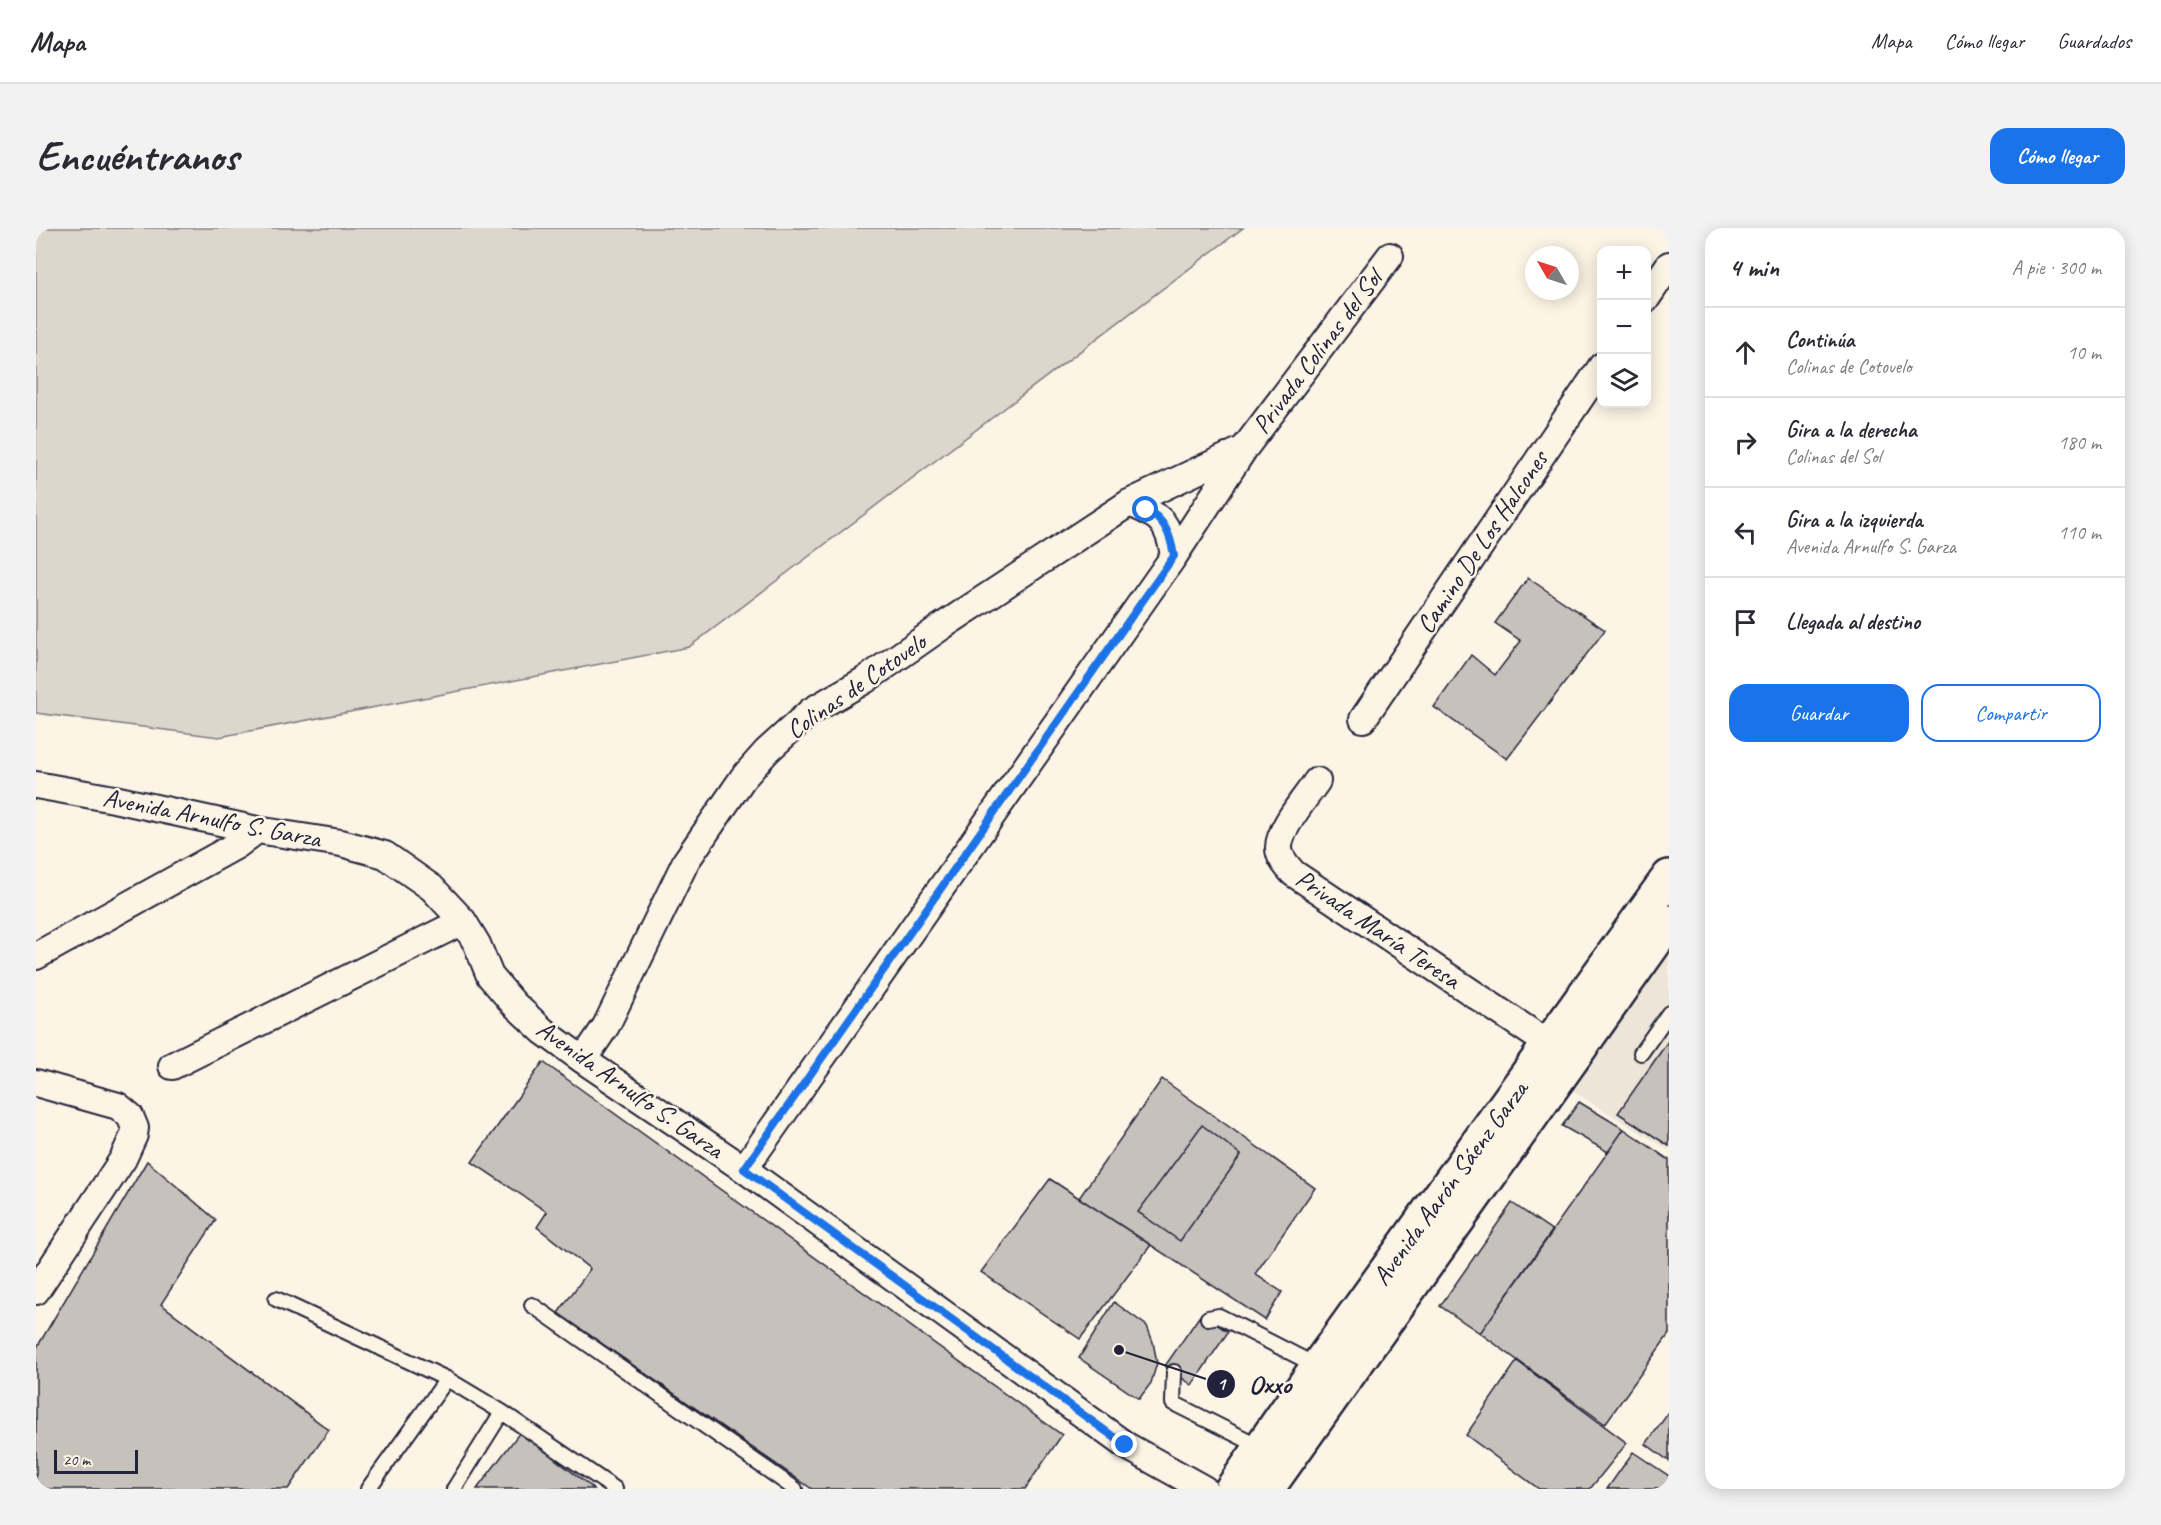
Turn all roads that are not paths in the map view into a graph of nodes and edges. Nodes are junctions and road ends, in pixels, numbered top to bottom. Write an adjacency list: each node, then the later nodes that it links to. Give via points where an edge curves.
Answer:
1 (1390, 256): 5 (street, Privada Colinas del Sol)
2 (1669, 265): 3 (street)
3 (1651, 293)
4 (1597, 373): 8 (street, Camino De Los Halcones)
5 (1244, 449): 6 (street, Colinas de Cotovelo); 7 (street, Privada Colinas del Sol)
6 (1129, 503): 7 (street, via 1153,513 1162,522); 19 (street, Colinas de Cotovelo, via 865,680 812,711 767,751 743,778 686,861 606,1026)
7 (1174, 556): 22 (street, Privada Colinas del Sol)
8 (1363, 719)
9 (1317, 781): 17 (street, Privada María Teresa, via 1287,823 1279,848 1293,873)
10 (36, 785): 11 (street, Avenida Arnulfo S. Garza)
11 (257, 830): 13 (street, Avenida Arnulfo S. Garza, via 341,843 385,855 432,888); 15 (street, via 237,845)
12 (1669, 878): 17 (main road, Avenida Aarón Sáenz Garza)
13 (463, 921): 19 (street, Avenida Arnulfo S. Garza, via 490,976 514,1004); 20 (street)
14 (1669, 922): 38 (main road, Avenida Aarón Sáenz Garza)
15 (36, 956)
16 (1669, 1013): 18 (lane)
17 (1550, 1045): 27 (main road, Avenida Aarón Sáenz Garza)
18 (1641, 1053)
19 (583, 1060): 22 (street, Avenida Arnulfo S. Garza)
20 (172, 1066)
21 (36, 1083): 23 (street, via 118,1106 130,1116 135,1128 123,1159)
22 (744, 1169): 36 (street, Avenida Arnulfo S. Garza, via 1125,1445)
23 (36, 1291)
24 (276, 1299): 29 (lane)
25 (532, 1305): 35 (lane)
26 (1208, 1318): 27 (lane, via 1219,1316)
27 (1317, 1367): 31 (main road, Avenida Aarón Sáenz Garza)
28 (1174, 1372): 31 (lane, via 1173,1403)
29 (447, 1379): 30 (lane); 32 (lane)
30 (502, 1412): 33 (lane); 34 (lane)
31 (1261, 1447): 37 (main road, Avenida Aarón Sáenz Garza)
32 (368, 1489)
33 (454, 1489)
34 (615, 1489)
35 (795, 1489)
36 (1204, 1489)
37 (1232, 1489)
38 (1267, 1489)

